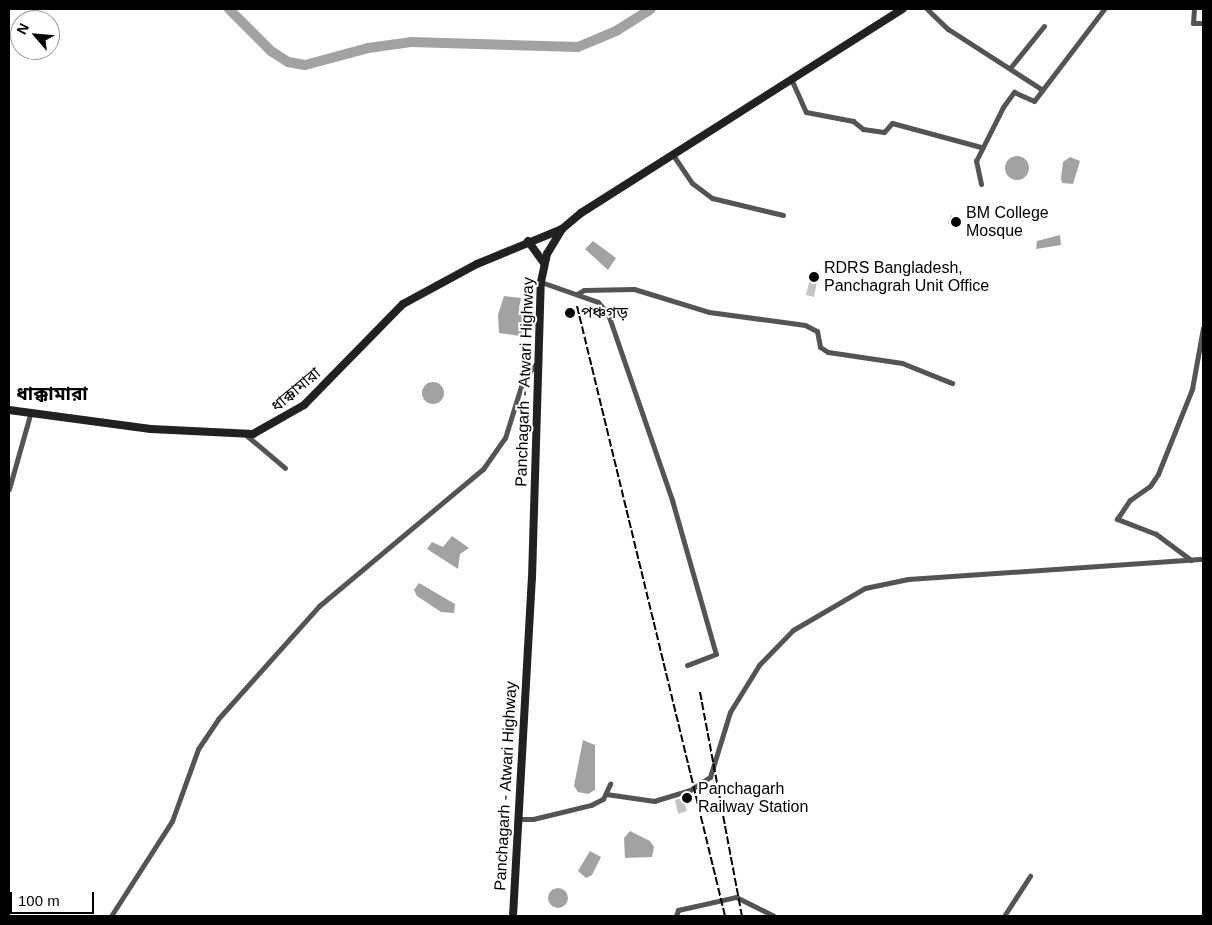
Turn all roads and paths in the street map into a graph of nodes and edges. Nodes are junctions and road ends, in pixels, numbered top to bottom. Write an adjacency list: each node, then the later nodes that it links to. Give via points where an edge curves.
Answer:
1 (903, 9): 8 (main road, Panchagarh - Atwari Highway)
2 (927, 9): 7 (street, via 948,29)
3 (1104, 9): 9 (street)
4 (1194, 9): 5 (street, via 1193,23)
5 (1203, 23)
6 (1044, 26): 7 (street)
7 (1010, 68): 9 (street)
8 (792, 81): 10 (street, via 806,112 853,121 863,129 884,132 892,123); 11 (main road, Panchagarh - Atwari Highway)
9 (1041, 89): 10 (street, via 1031,101 1014,92)
10 (981, 147): 12 (street, via 975,167)
11 (672, 155): 13 (street, via 692,184 712,198); 14 (main road, Panchagarh - Atwari Highway, via 578,214)
12 (981, 184)
13 (783, 214)
14 (562, 229): 15 (main road, ধাক্কামারা); 16 (main road, Panchagarh - Atwari Highway)
15 (528, 241): 16 (main road); 24 (main road, ধাক্কামারা, via 438,283 403,304 304,405 270,427)
16 (544, 263): 17 (main road, Panchagarh - Atwari Highway)
17 (541, 282): 18 (street); 20 (main road, Panchagarh - Atwari Highway)
18 (577, 294): 21 (street, via 584,290 626,288 724,316 805,325 817,331 820,347 828,352 902,363); 29 (street, via 606,309 672,500 716,654)
19 (1203, 328): 28 (street, via 1192,389 1158,474 1150,486 1130,500 1117,519 1156,534)
20 (539, 360): 32 (main road, Panchagarh - Atwari Highway); 34 (street, via 524,380 505,438 483,469 319,606 218,719 198,749 172,821)
21 (952, 383)
22 (9, 410): 23 (main road, ধাক্কামারা)
23 (30, 415): 24 (main road, ধাক্কামারা); 26 (street)
24 (246, 435): 25 (street)
25 (285, 468)
26 (9, 489)
27 (1203, 559): 28 (street)
28 (1191, 560): 31 (street, via 908,579 865,588 793,630 759,665 730,712 710,777 690,790 654,801)
29 (687, 665)
30 (610, 784): 31 (street)
31 (606, 794): 32 (street, via 591,805 533,819)
32 (518, 819): 35 (main road, Panchagarh - Atwari Highway)
33 (1030, 876): 38 (street)
34 (111, 916)
35 (513, 916)
36 (676, 916): 37 (street, via 678,910 736,897)
37 (774, 916)
38 (1004, 916)

